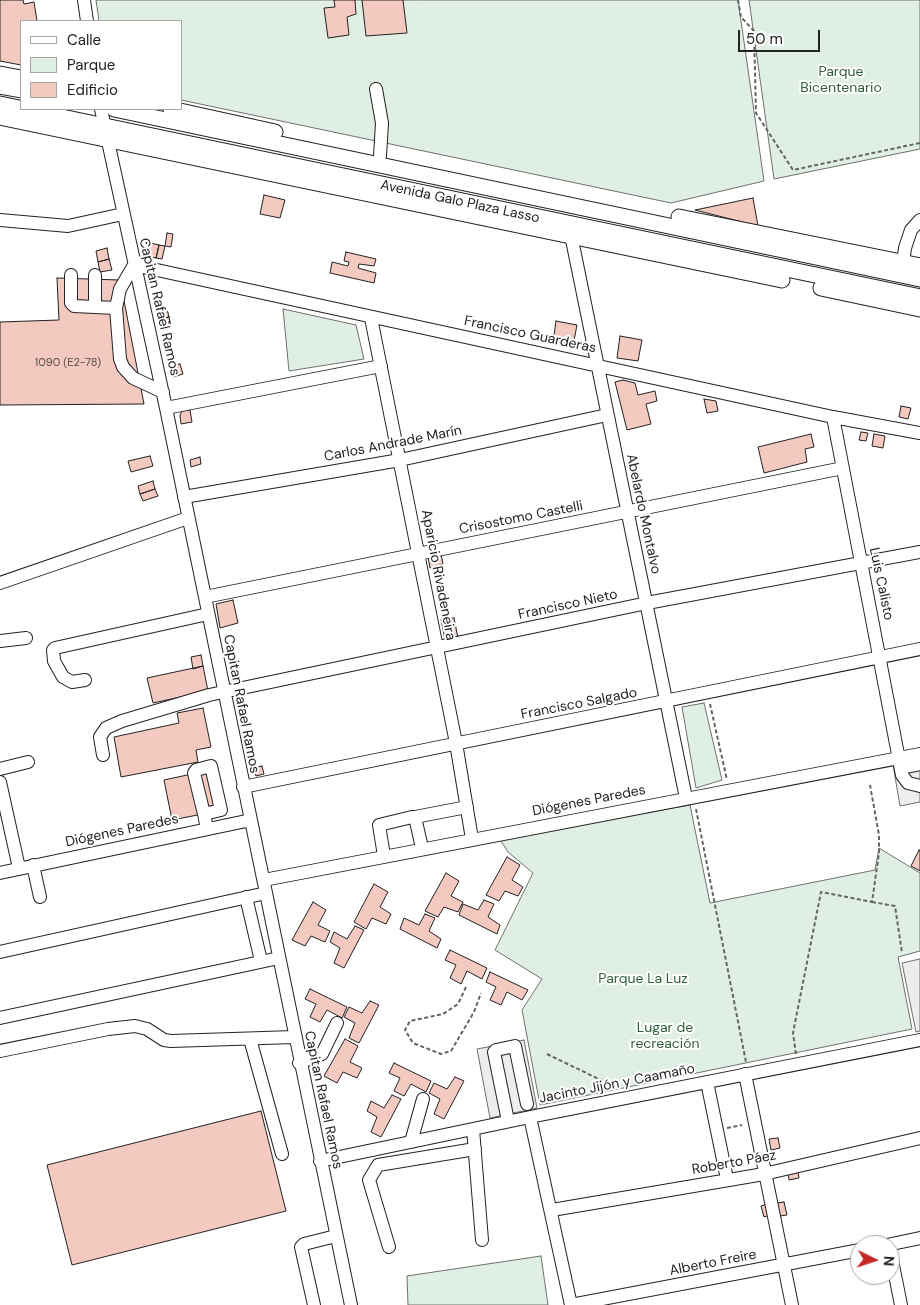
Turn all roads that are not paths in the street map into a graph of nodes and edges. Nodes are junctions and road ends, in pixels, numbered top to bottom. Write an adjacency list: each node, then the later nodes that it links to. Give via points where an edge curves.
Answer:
1 (84, 0): 2 (street)
2 (87, 20)
3 (0, 74): 4 (main road)
4 (20, 78)
5 (0, 86): 7 (main road)
6 (376, 89): 16 (street, via 382,123)
7 (20, 90)
8 (0, 104): 9 (main road, Avenida Galo Plaza Lasso)
9 (20, 110)
10 (21, 110): 15 (main road, Avenida Galo Plaza Lasso)
11 (101, 110): 15 (street, Capitan Rafael Ramos)
12 (119, 110): 26 (main road, Avenida Galo Plaza Lasso)
13 (175, 110): 16 (main road, Avenida Galo Plaza Lasso)
14 (0, 117): 15 (main road, Avenida Galo Plaza Lasso)
15 (106, 134): 17 (street, Capitan Rafael Ramos); 20 (main road, Avenida Galo Plaza Lasso); 27 (main road, Avenida Galo Plaza Lasso)
16 (380, 156): 21 (main road, Avenida Galo Plaza Lasso)
17 (123, 214): 18 (street, via 68,226); 22 (street, Capitan Rafael Ramos)
18 (0, 220)
19 (920, 220): 21 (street, via 911,230)
20 (571, 235): 30 (main road, Avenida Galo Plaza Lasso); 32 (street, Abelardo Montalvo)
21 (903, 263): 23 (main road, Avenida Galo Plaza Lasso)
22 (134, 265): 29 (street, via 120,289); 31 (street, Francisco Guarderas); 34 (street, Capitan Rafael Ramos)
23 (920, 266)
24 (72, 275): 28 (street, via 73,305)
25 (95, 275): 28 (street)
26 (920, 279)
27 (920, 297)
28 (95, 306): 29 (street)
29 (116, 308): 34 (street, via 123,367 143,384)
30 (920, 309)
31 (371, 318): 32 (street, Francisco Guarderas); 33 (street, Aparicio Rivadeneira)
32 (597, 364): 36 (street, Abelardo Montalvo); 37 (street, Francisco Guarderas)
33 (381, 366): 35 (street); 39 (street, Aparicio Rivadeneira)
34 (163, 392): 35 (street, Capitan Rafael Ramos)
35 (166, 408): 41 (street, Capitan Rafael Ramos)
36 (608, 414): 39 (street, Carlos Andrade Marín); 42 (street, Abelardo Montalvo)
37 (833, 417): 38 (street, Francisco Guarderas); 40 (street, Luis Calisto)
38 (920, 433)
39 (400, 460): 41 (street, Carlos Andrade Marín); 45 (street, Aparicio Rivadeneira)
40 (843, 468): 42 (street, Crisostomo Castelli); 46 (street, Luis Calisto)
41 (184, 498): 43 (street, Capitan Rafael Ramos)
42 (628, 513): 45 (street, Crisostomo Castelli); 49 (street, Abelardo Montalvo)
43 (188, 518): 47 (street); 48 (street, Capitan Rafael Ramos)
44 (920, 552): 46 (street, Francisco Nieto)
45 (418, 554): 48 (street, Crisostomo Castelli); 53 (street, Aparicio Rivadeneira)
46 (861, 564): 49 (street, Francisco Nieto); 55 (street, Luis Calisto)
47 (0, 582)
48 (205, 597): 50 (street, Capitan Rafael Ramos)
49 (647, 603): 53 (street, Francisco Nieto); 58 (street, Abelardo Montalvo)
50 (208, 614): 56 (street, via 55,648 53,656 63,677 72,682); 57 (street, Capitan Rafael Ramos)
51 (26, 638): 52 (street)
52 (0, 641)
53 (438, 648): 57 (street, Francisco Nieto); 59 (street, Aparicio Rivadeneira)
54 (920, 649): 55 (street, Francisco Salgado)
55 (881, 658): 58 (street, Francisco Salgado); 63 (street, Luis Calisto)
56 (85, 680)
57 (224, 691): 61 (street, Francisco Nieto, via 166,706 106,728 100,737); 68 (street, Capitan Rafael Ramos)
58 (666, 702): 59 (street, Francisco Salgado); 69 (street, Abelardo Montalvo)
59 (456, 743): 68 (street, Francisco Salgado); 70 (street, Aparicio Rivadeneira)
60 (920, 754): 63 (street, Diógenes Paredes)
61 (103, 755)
62 (28, 762): 65 (street)
63 (900, 763): 64 (street); 67 (street, via 904,779); 69 (street, Diógenes Paredes)
64 (920, 764)
65 (0, 769)
66 (0, 782): 79 (street)
67 (920, 786)
68 (243, 787): 73 (street, Capitan Rafael Ramos)
69 (690, 800): 75 (street, Diógenes Paredes)
70 (467, 807): 72 (street); 75 (street, Aparicio Rivadeneira)
71 (204, 814): 74 (street)
72 (415, 817): 76 (street); 77 (street, via 379,825)
73 (251, 820): 74 (street, Diógenes Paredes); 81 (street, Capitan Rafael Ramos)
74 (207, 829): 78 (street, Diógenes Paredes)
75 (472, 839): 76 (street, Diógenes Paredes)
76 (422, 848): 77 (street, Diógenes Paredes)
77 (384, 856): 81 (street, Diógenes Paredes)
78 (33, 865): 79 (street, Diógenes Paredes); 83 (street)
79 (20, 868): 80 (street, Diógenes Paredes)
80 (0, 873)
81 (264, 880): 82 (street, Capitan Rafael Ramos)
82 (266, 893): 84 (street); 86 (street, Capitan Rafael Ramos)
83 (40, 897)
84 (246, 897): 85 (street); 87 (street)
85 (0, 952)
86 (279, 958): 87 (street); 90 (street, Capitan Rafael Ramos)
87 (261, 961): 88 (street)
88 (0, 1018)
89 (337, 1023): 94 (street, via 322,1054)
90 (294, 1037): 91 (street); 94 (street, Capitan Rafael Ramos)
91 (250, 1039): 93 (street, via 172,1041 135,1026); 104 (street)
92 (920, 1040): 95 (street, Jacinto Jijón y Caamaño)
93 (0, 1051)
94 (299, 1063): 105 (street, Capitan Rafael Ramos)
95 (746, 1071): 96 (street, Jacinto Jijón y Caamaño); 106 (street)
96 (707, 1082): 98 (street, Jacinto Jijón y Caamaño); 107 (street)
97 (424, 1099): 102 (street)
98 (528, 1110): 99 (street, Jacinto Jijón y Caamaño); 99 (street, via 515,1046 496,1050); 108 (street)
99 (508, 1121): 100 (street, Jacinto Jijón y Caamaño)
100 (473, 1129): 102 (street, Jacinto Jijón y Caamaño); 103 (street)
101 (920, 1138): 106 (street, Roberto Páez)
102 (411, 1142): 105 (street, Jacinto Jijón y Caamaño)
103 (475, 1149): 111 (street); 113 (street, via 378,1165 369,1180)
104 (282, 1154)
105 (320, 1161): 109 (street, Capitan Rafael Ramos)
106 (764, 1174): 107 (street, Roberto Páez); 115 (street)
107 (726, 1179): 108 (street, Roberto Páez)
108 (552, 1210): 119 (street)
109 (336, 1236): 117 (street, via 300,1247); 118 (street, Capitan Rafael Ramos)
110 (920, 1238): 112 (street)
111 (482, 1240)
112 (900, 1243)
113 (389, 1247)
114 (850, 1252): 115 (street, Alberto Freire)
115 (784, 1265): 119 (street, Alberto Freire); 120 (street)
116 (897, 1285): 121 (street)
117 (314, 1305)
118 (351, 1305)
119 (571, 1305)
120 (792, 1305)
121 (901, 1305)

